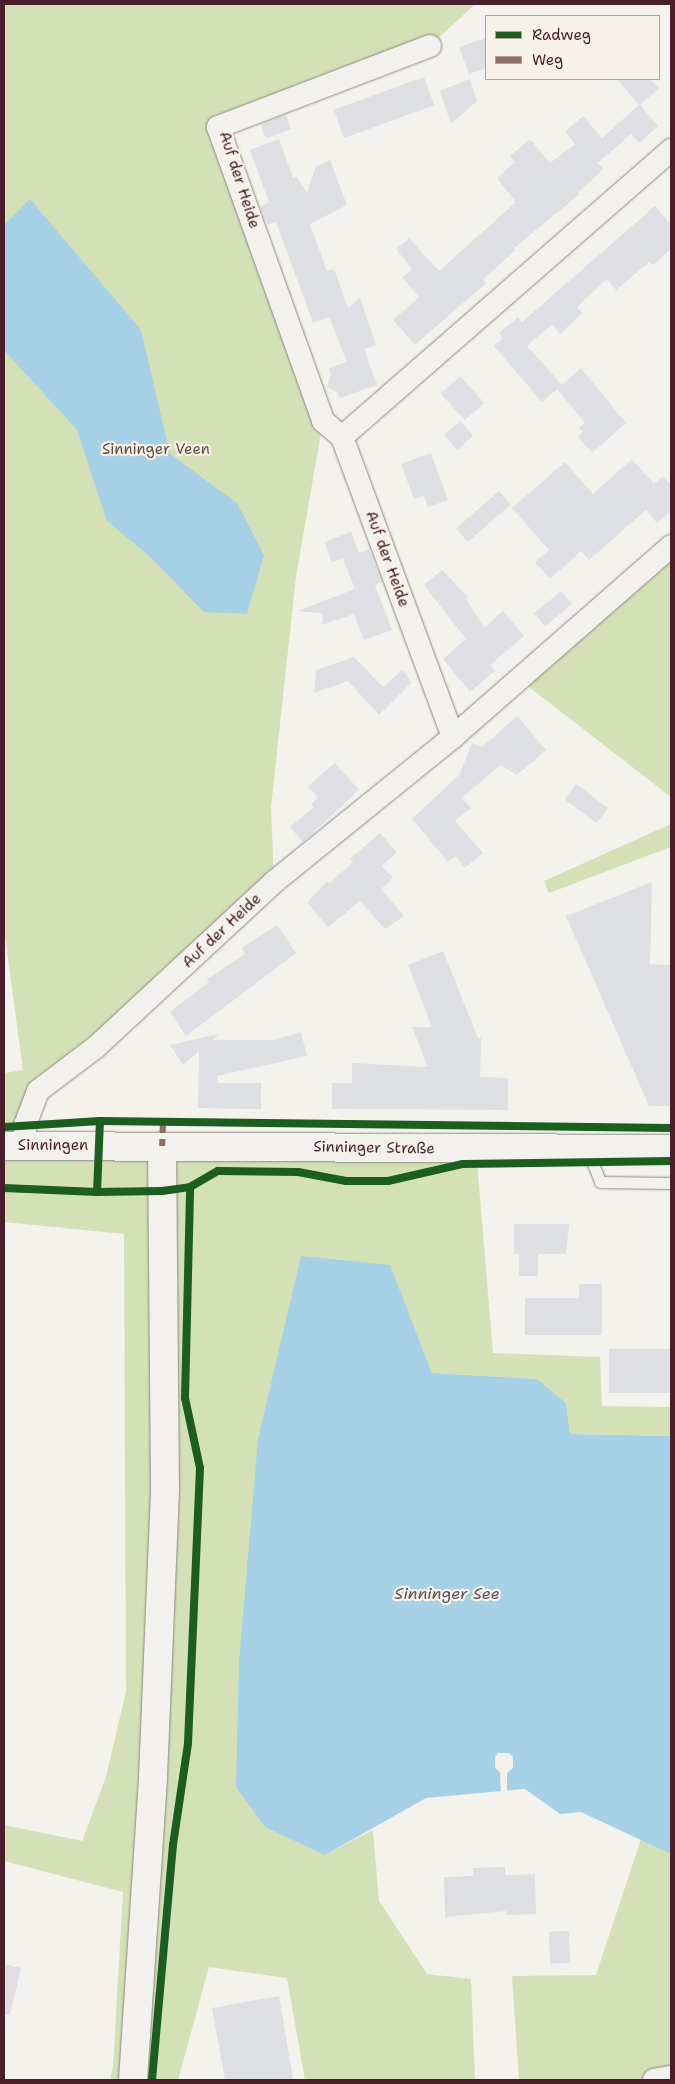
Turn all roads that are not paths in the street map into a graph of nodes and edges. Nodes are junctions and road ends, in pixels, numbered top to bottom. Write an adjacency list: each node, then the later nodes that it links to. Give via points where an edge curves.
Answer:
1 (430, 46): 3 (street, Auf der Heide, via 218,127 323,421)
2 (671, 150): 3 (street)
3 (342, 437): 5 (street, Auf der Heide)
4 (671, 546): 5 (street, Auf der Heide)
5 (454, 737): 6 (street, Auf der Heide, via 274,882 96,1047 38,1091 26,1125)
6 (14, 1146): 7 (main road, Sinningen)
7 (162, 1146): 8 (main road, Sinninger Straße); 12 (main road, via 166,1489 153,1777)
8 (586, 1148): 9 (main road, Sinninger Straße); 10 (lane, via 600,1182)
9 (671, 1148)
10 (671, 1183)
11 (671, 2077): 13 (street)
12 (134, 2080)
13 (654, 2080)

